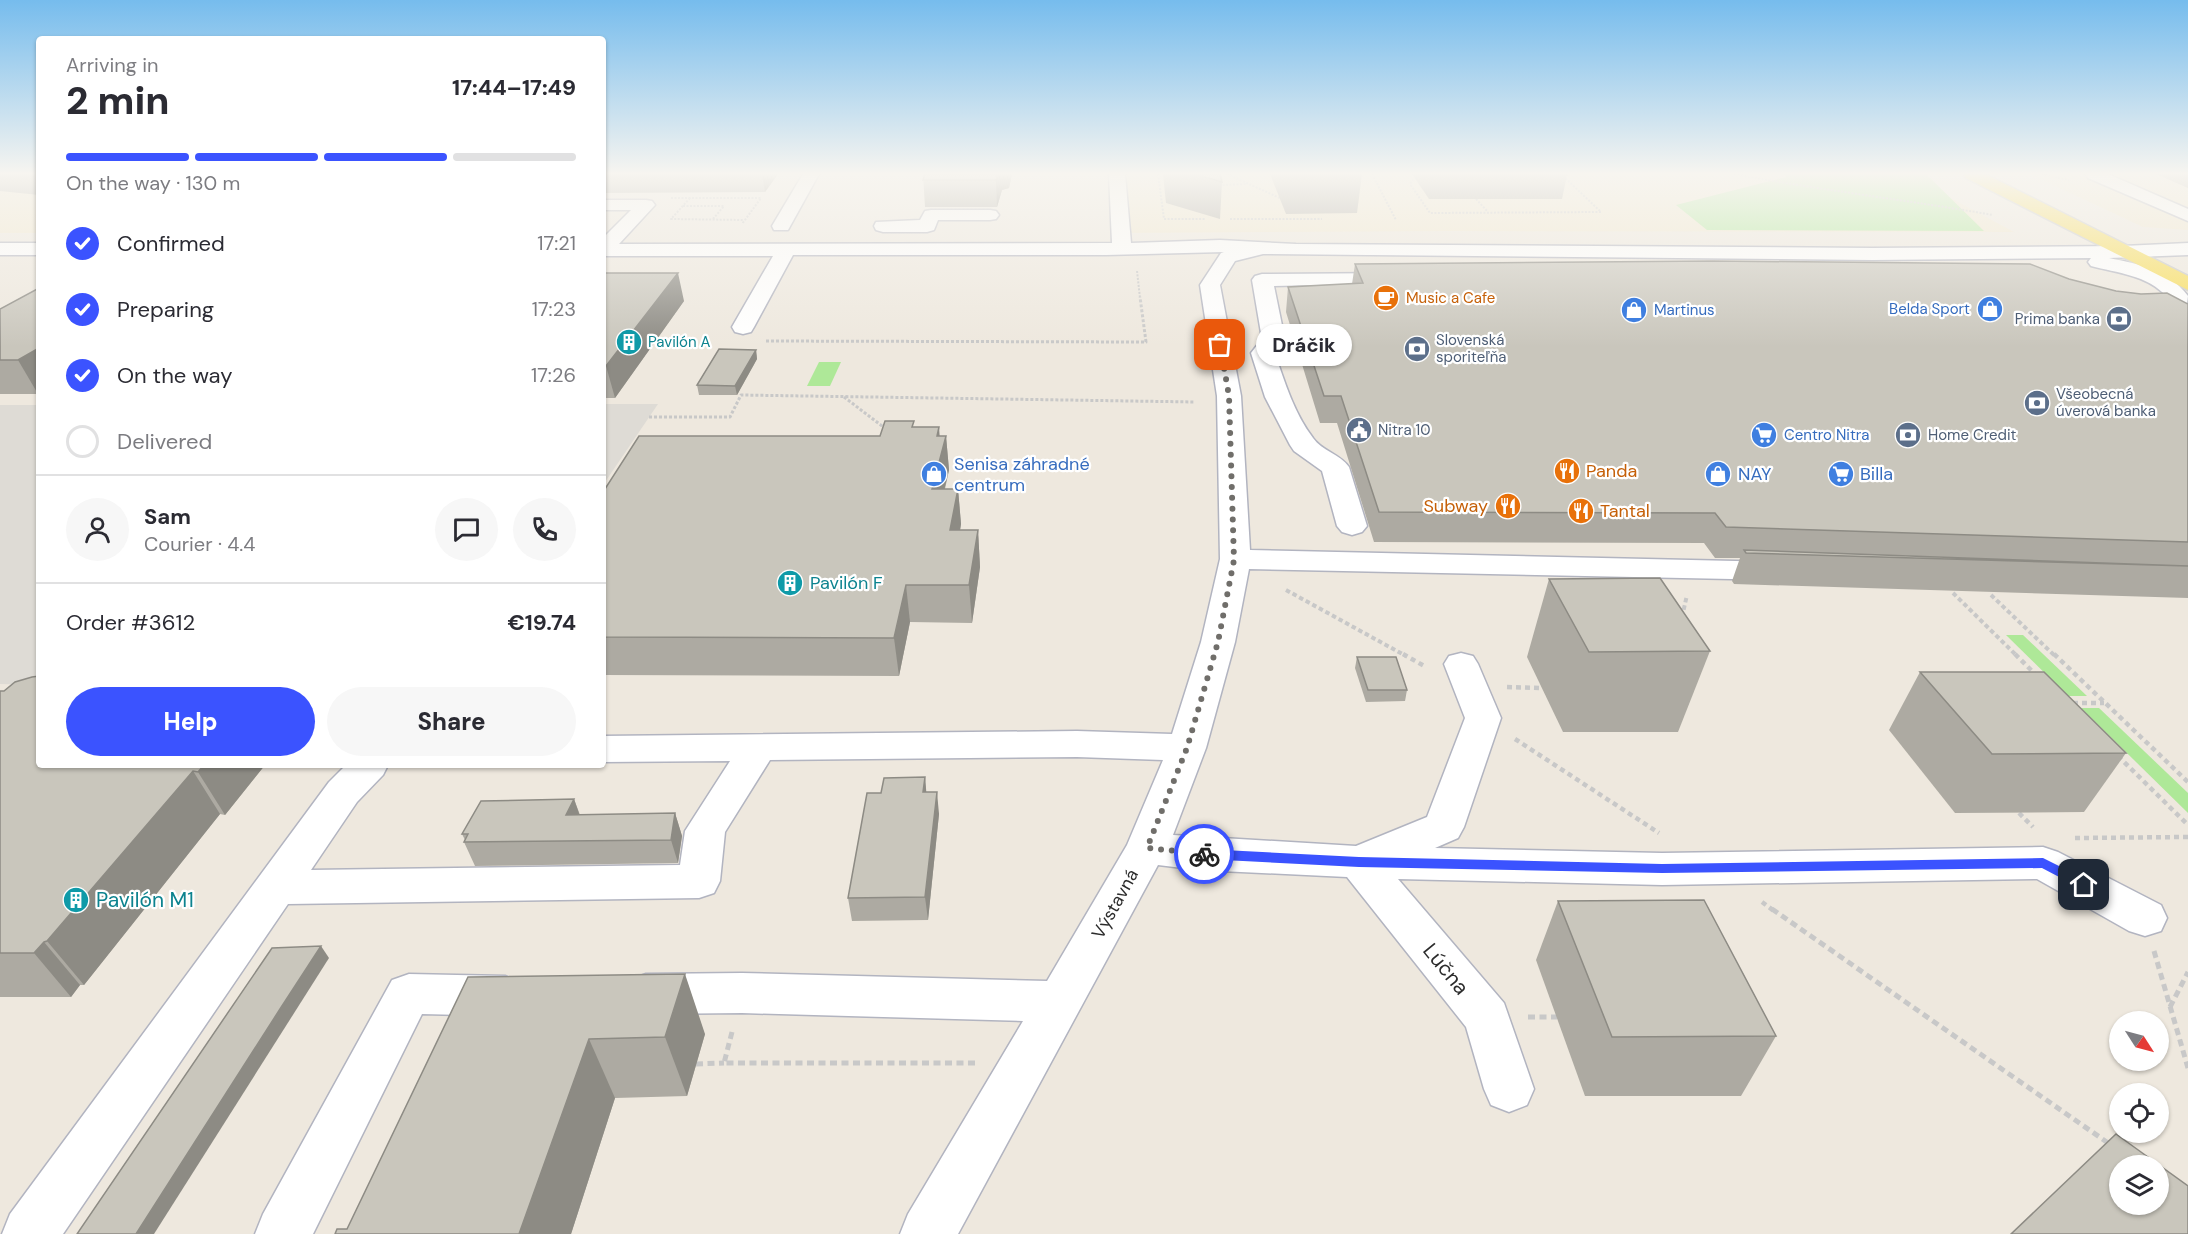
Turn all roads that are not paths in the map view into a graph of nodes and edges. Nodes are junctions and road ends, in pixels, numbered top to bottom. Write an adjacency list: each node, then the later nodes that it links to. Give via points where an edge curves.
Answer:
1 (620, 232): 7 (street)
2 (780, 232): 14 (street)
3 (925, 232): 8 (street)
4 (1115, 232): 9 (street)
5 (2085, 232): 6 (main road)
6 (2101, 240): 10 (street); 16 (main road); 19 (street)
7 (606, 246)
8 (920, 248): 9 (street); 14 (street)
9 (1114, 248): 22 (street)
10 (2162, 248): 16 (street); 17 (street); 21 (main road)
11 (0, 249): 12 (street)
12 (36, 249)
13 (606, 249): 14 (street)
14 (778, 249): 27 (street)
15 (1260, 249): 18 (street); 22 (street); 22 (street)
16 (2121, 249): 19 (street, via 1850,254); 20 (street); 24 (street); 25 (street)
17 (2188, 249)
18 (1296, 250): 19 (street); 22 (street, via 1261,259)
19 (1655, 251)
20 (2076, 259)
21 (2188, 261)
22 (1194, 264): 29 (street, Výstavná, via 1211,290 1229,396)
23 (1417, 279): 28 (street, via 1262,280 1274,340 1263,353 1277,397 1303,445 1335,467)
24 (2098, 283)
25 (2185, 295): 26 (street, via 2167,307)
26 (2115, 307)
27 (743, 327)
28 (1352, 526)
29 (1234, 560): 30 (street); 33 (street, Výstavná, via 1218,642)
30 (1807, 572)
31 (1472, 692): 37 (street, via 1444,827)
32 (758, 748): 33 (street, via 1077,744); 34 (street); 38 (street, via 705,831 699,881)
33 (1187, 748): 36 (street, Výstavná)
34 (606, 749)
35 (366, 768): 38 (street, via 343,792)
36 (1147, 848): 37 (street); 42 (street, Výstavná)
37 (1359, 862): 39 (street, via 1713,868 2043,863); 43 (street, Lúčna, via 1487,1018)
38 (277, 887): 44 (street)
39 (2145, 918)
40 (604, 995): 42 (street, via 742,993)
41 (544, 996): 45 (street, via 474,1018 409,994)
42 (1060, 1002): 46 (street, Výstavná)
43 (1509, 1089)
44 (30, 1234)
45 (283, 1234)
46 (928, 1234)

